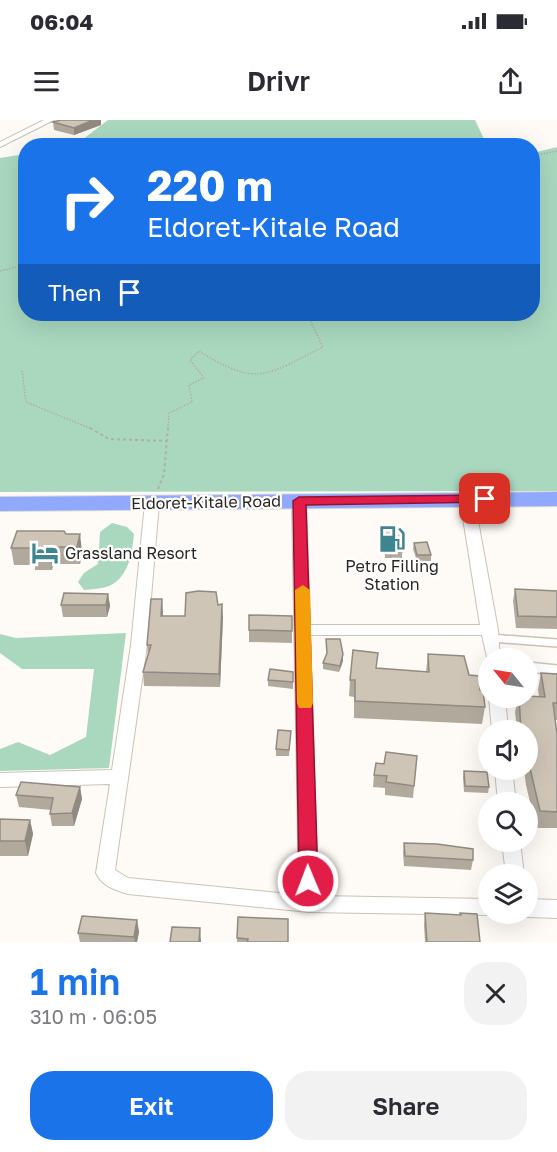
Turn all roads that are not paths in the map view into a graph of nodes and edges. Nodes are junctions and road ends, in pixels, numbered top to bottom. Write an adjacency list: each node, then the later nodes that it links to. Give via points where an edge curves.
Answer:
1 (35, 120): 2 (street)
2 (47, 121): 3 (street)
3 (0, 145)
4 (557, 499): 5 (highway, Eldoret-Kitale Road)
5 (467, 500): 6 (highway, Eldoret-Kitale Road); 12 (street)
6 (299, 501): 7 (highway, Eldoret-Kitale Road); 11 (street)
7 (152, 503): 9 (highway, Eldoret-Kitale Road); 17 (street, via 139,645)
8 (0, 504): 9 (highway, Eldoret-Kitale Road)
9 (35, 504): 10 (highway)
10 (0, 512)
11 (304, 630): 12 (street); 19 (street)
12 (490, 634): 13 (lane); 14 (street)
13 (557, 643)
14 (492, 648)
15 (538, 668): 16 (lane)
16 (557, 670)
17 (121, 777): 18 (street); 19 (street, via 105,873 117,882)
18 (0, 780)
19 (309, 904): 20 (street)
20 (478, 907)
21 (538, 908): 22 (street)
22 (557, 909)

